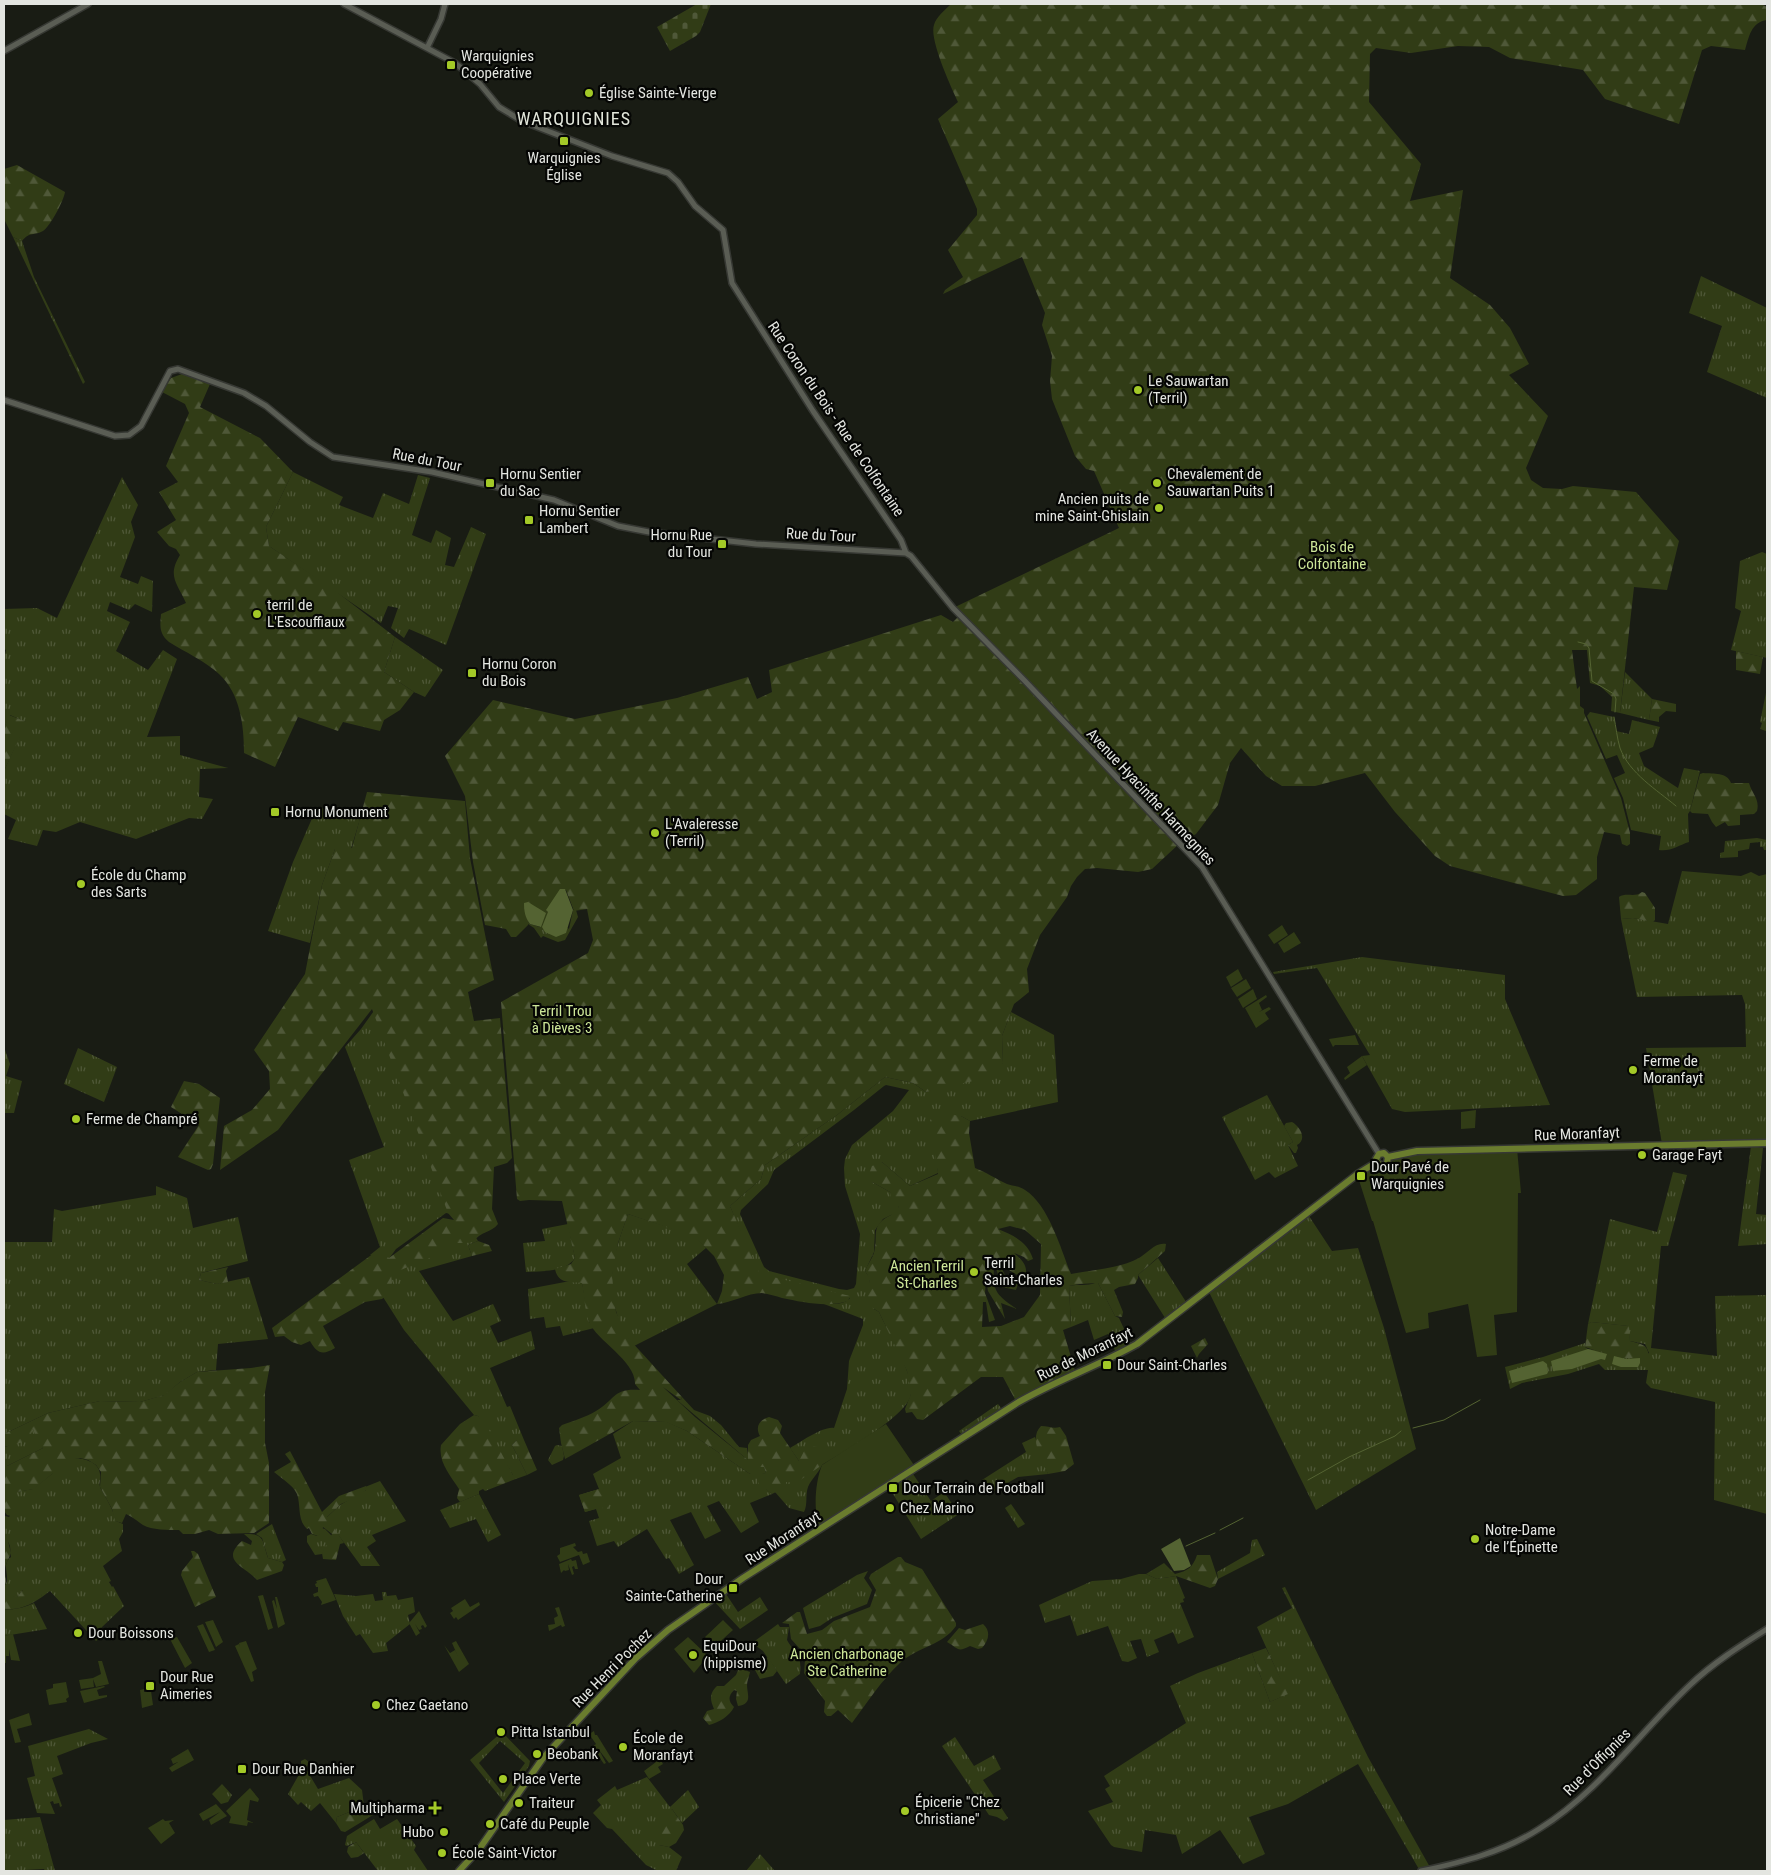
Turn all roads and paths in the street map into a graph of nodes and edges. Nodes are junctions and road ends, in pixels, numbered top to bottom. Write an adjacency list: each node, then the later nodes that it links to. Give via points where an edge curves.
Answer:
1 (88, 4): 5 (street)
2 (344, 4): 4 (street)
3 (445, 4): 4 (street)
4 (427, 48): 7 (street, Rue Coron du Bois - Rue de Colfontaine, via 464,69 499,106 522,121 612,156 668,173 678,182 694,206 723,230 732,283 813,411 901,540)
5 (4, 52)
6 (4, 400): 7 (street, Rue du Tour, via 106,434 124,436 141,426 170,371 178,369 244,393 333,457 432,472 554,500 618,526 650,532 756,544)
7 (906, 553): 8 (street, Rue Coron du Bois - Rue de Colfontaine)
8 (953, 608): 10 (street, Avenue Hyacinthe Harmegnies, via 1202,867)
9 (1767, 1143): 11 (main road, Rue Moranfayt, via 1417,1151)
10 (1379, 1154): 11 (main road); 12 (main road)
11 (1388, 1157): 12 (main road, via 1384,1165)
12 (1377, 1162): 13 (main road, Rue de Moranfayt, via 1357,1174 1137,1344 1033,1394)
13 (867, 1499): 14 (main road, Rue Moranfayt)
14 (712, 1599): 16 (main road, Rue Henri Pochez, via 675,1624 636,1658 538,1763 480,1848)
15 (1767, 1629): 17 (street, Rue d'Offignies, via 1695,1680 1591,1788 1554,1819 1504,1848)
16 (459, 1871)
17 (1421, 1871)

